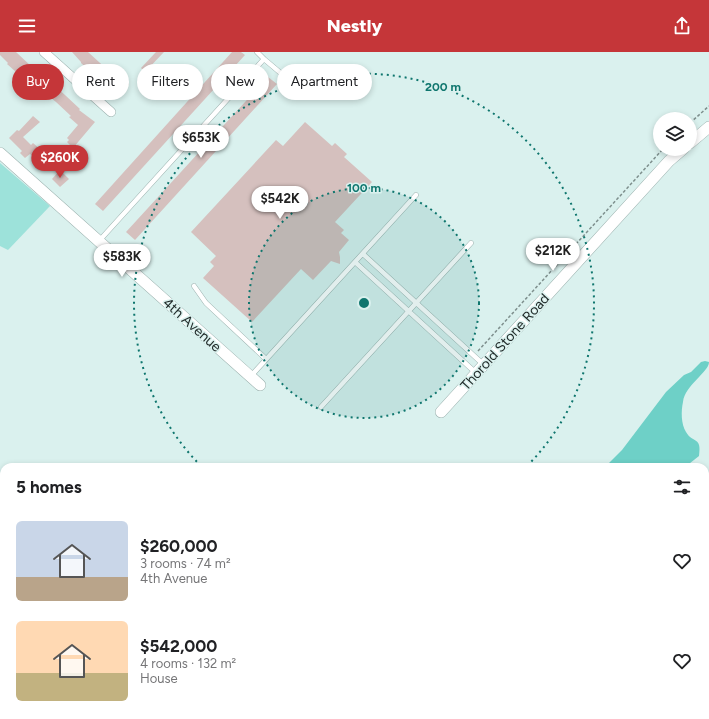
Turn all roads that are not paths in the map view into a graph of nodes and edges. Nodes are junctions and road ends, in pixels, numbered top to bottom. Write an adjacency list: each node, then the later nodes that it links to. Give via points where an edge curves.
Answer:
1 (44, 52): 5 (street)
2 (257, 52): 3 (lane)
3 (264, 59): 4 (lane); 11 (lane)
4 (277, 70)
5 (111, 112)
6 (709, 127): 7 (street)
7 (697, 137)
8 (0, 153): 11 (street, 4th Avenue)
9 (675, 156): 19 (street, Thorold Stone Road)
10 (416, 195): 13 (lane)
11 (99, 241): 21 (street, 4th Avenue)
12 (471, 243): 16 (lane)
13 (363, 254): 14 (lane); 16 (lane)
14 (355, 262): 17 (lane); 18 (lane)
15 (194, 286): 18 (lane, via 206,303)
16 (416, 303): 17 (lane); 19 (lane)
17 (409, 311): 20 (lane); 23 (lane)
18 (266, 359): 21 (lane)
19 (484, 365): 20 (street, Thorold Stone Road)
20 (477, 373): 24 (street, Thorold Stone Road)
21 (250, 377): 22 (street, 4th Avenue)
22 (260, 385)
23 (321, 407)
24 (441, 412)

